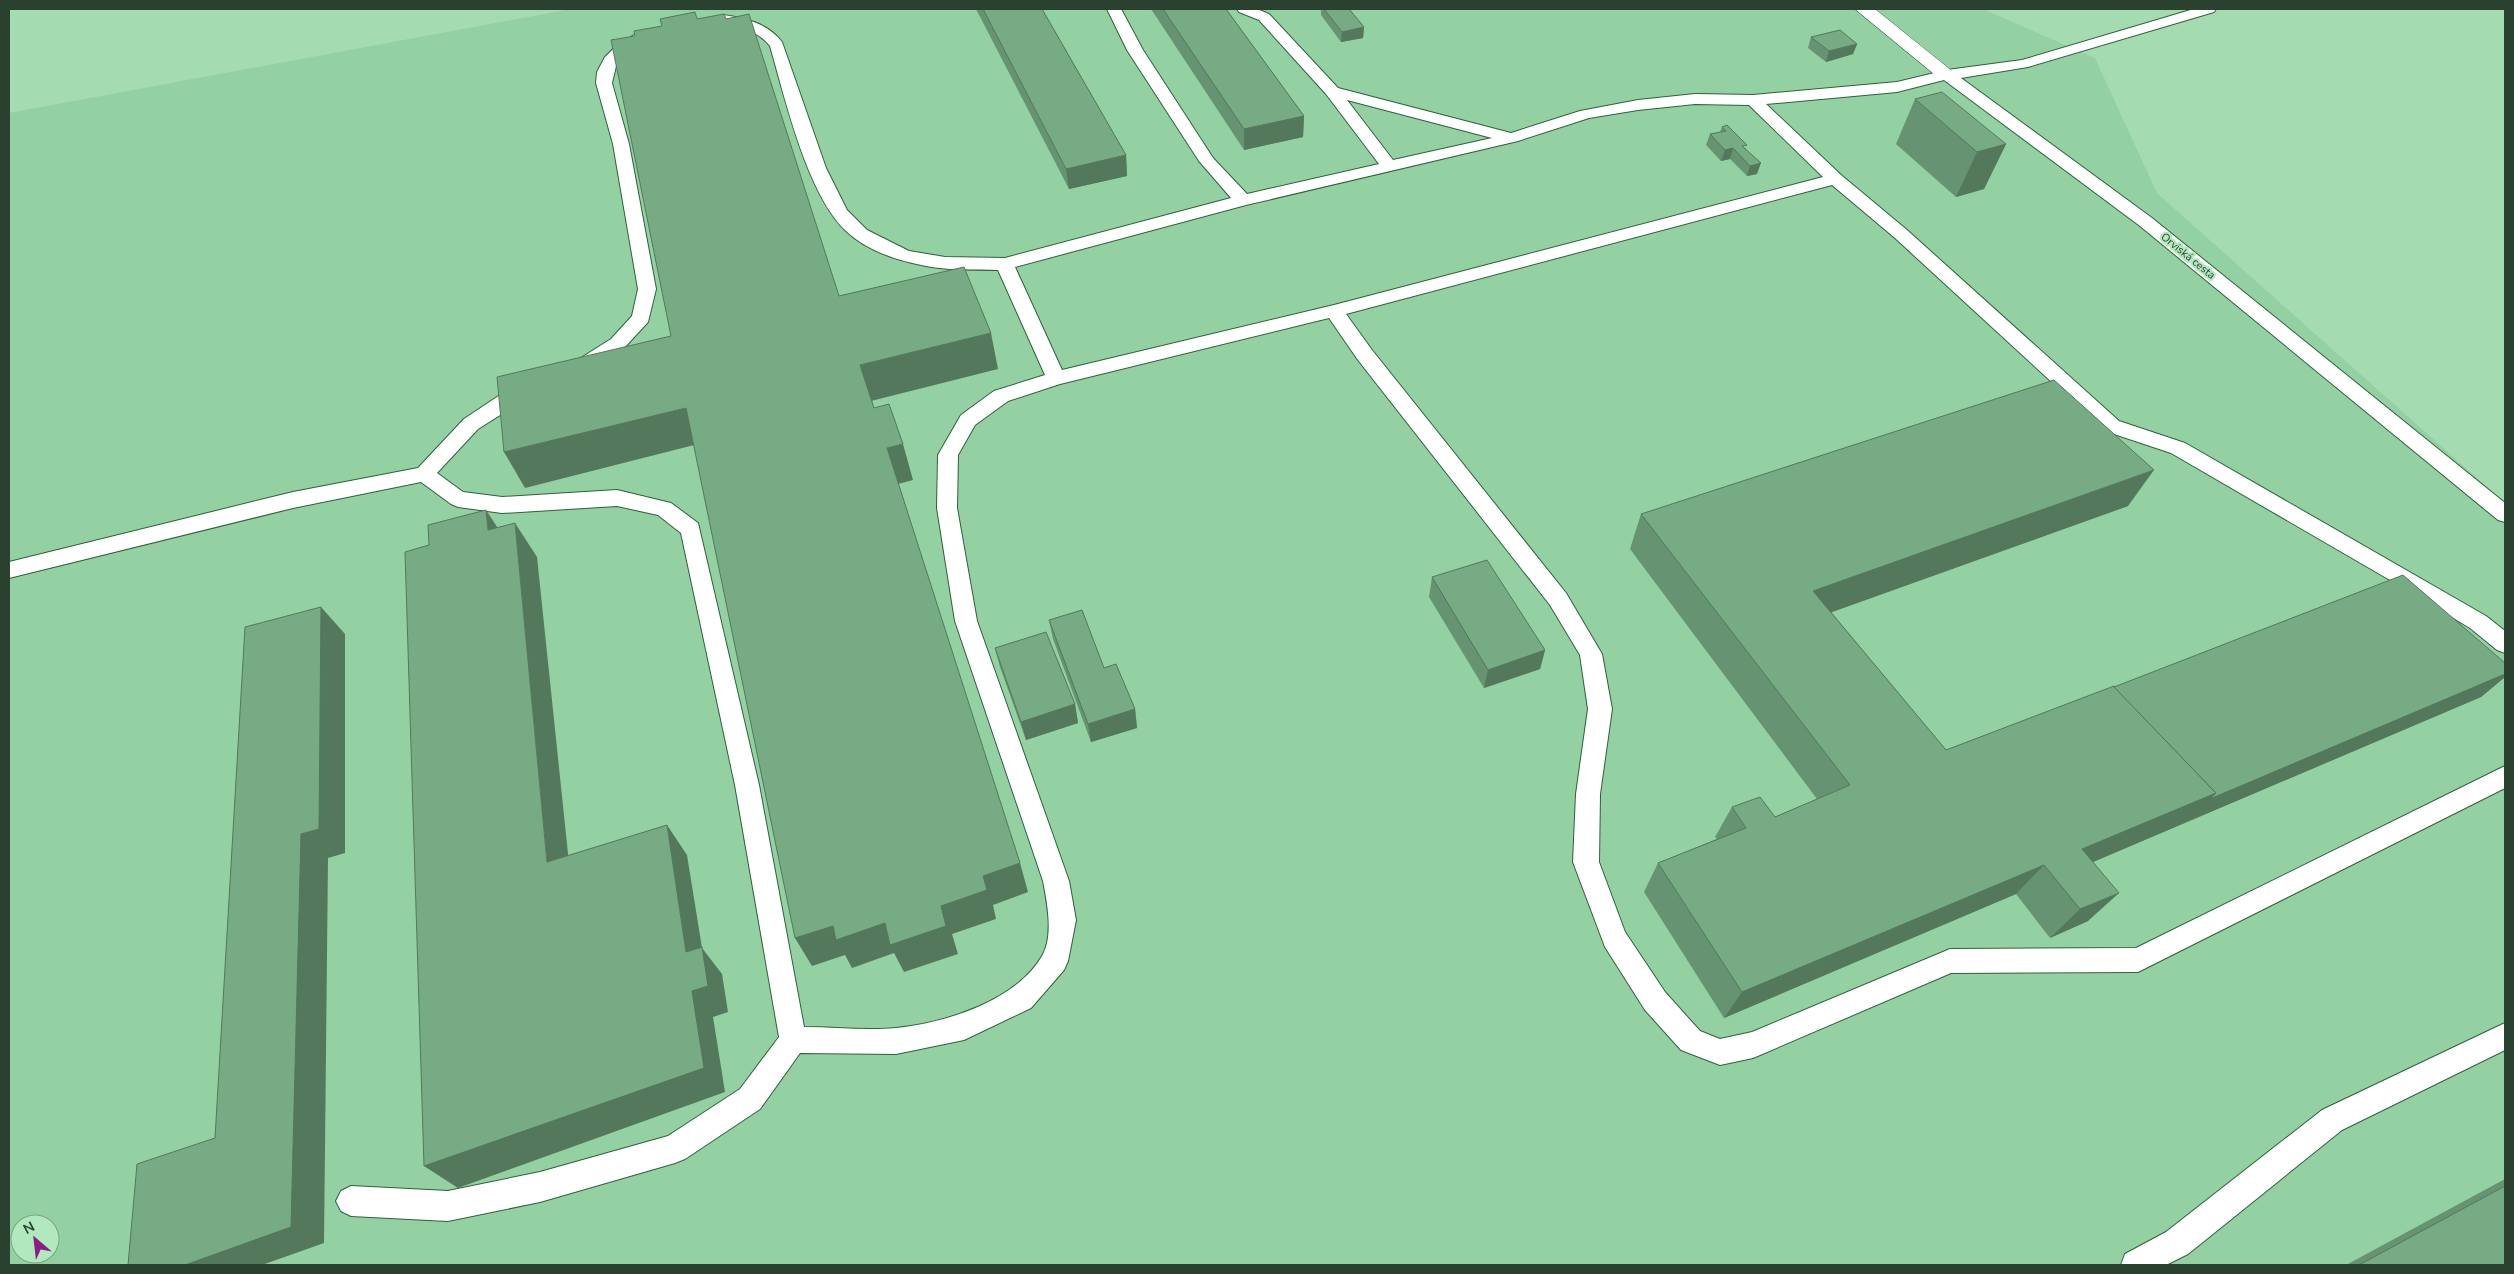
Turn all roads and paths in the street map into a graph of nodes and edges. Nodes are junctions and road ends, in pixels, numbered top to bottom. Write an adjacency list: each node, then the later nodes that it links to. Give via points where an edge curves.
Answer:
1 (1114, 9): 13 (lane, via 1135,50 1207,161)
2 (1244, 9): 8 (lane, via 1264,17)
3 (1864, 9): 7 (street, Orviská cesta)
4 (2209, 9): 7 (lane, via 2023,64)
5 (705, 20): 14 (lane, via 747,24 771,37 777,45 830,195 852,227 888,249 935,262)
6 (654, 30): 16 (lane, via 621,49 610,60 604,83 621,144 647,288 641,318 618,343)
7 (1946, 75): 9 (lane, via 1897,87); 20 (lane, Orviská cesta, via 2146,222)
8 (1332, 91): 10 (lane); 11 (lane)
9 (1753, 100): 10 (lane, via 1695,99 1638,105 1586,114); 12 (lane)
10 (1512, 138): 11 (lane)
11 (1390, 167): 13 (lane)
12 (1835, 179): 15 (lane); 22 (lane, via 1901,234 2112,426 2186,452 2410,581 2478,622)
13 (1244, 200): 14 (lane)
14 (1005, 264): 17 (lane)
15 (1334, 311): 17 (lane); 23 (lane, via 1365,355 1558,599 1591,654 1600,710 1588,794 1586,862 1614,938 1656,1001 1691,1041 1720,1052 1753,1045 1950,961 2138,960)
16 (561, 376)
17 (1056, 378): 25 (lane, via 1002,396 968,420 948,455 947,508 966,621 1056,881 1063,920 1055,961 1021,999 964,1027 896,1041)
18 (543, 383): 19 (lane, via 516,394 471,424)
19 (424, 474): 21 (lane, via 293,500); 25 (lane, via 458,500 502,505 617,498 664,509 691,529 747,785)
20 (2505, 514)
21 (9, 570)
22 (2505, 644)
23 (2505, 776)
24 (2505, 1036): 27 (lane, via 2332,1120 2177,1243)
25 (793, 1040): 26 (lane, via 750,1099 675,1149 540,1187 448,1206)
26 (351, 1201)
27 (2136, 1265)

